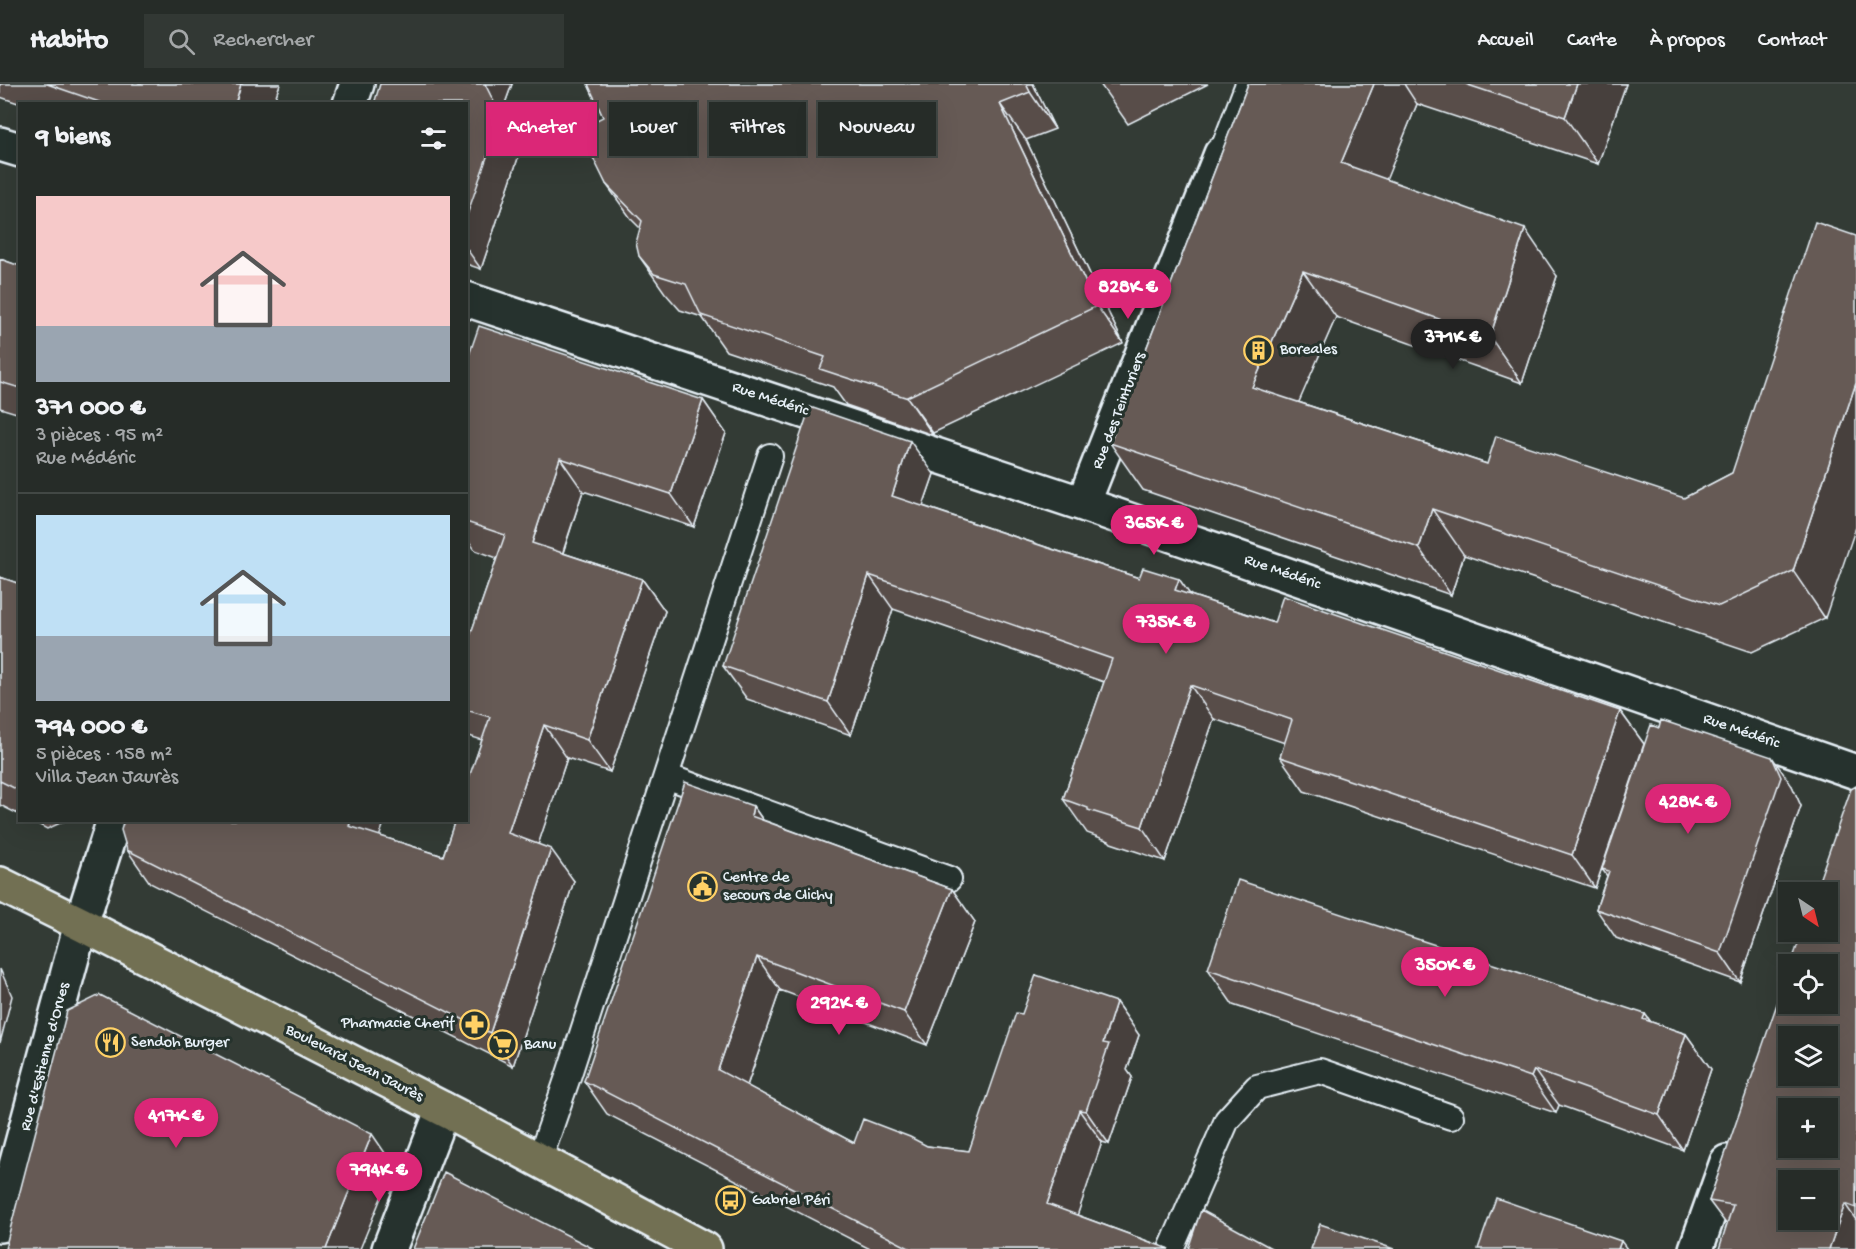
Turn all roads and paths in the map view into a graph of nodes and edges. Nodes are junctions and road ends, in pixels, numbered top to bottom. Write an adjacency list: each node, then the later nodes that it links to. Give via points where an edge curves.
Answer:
1 (357, 84): 3 (street)
2 (1248, 84): 6 (lane, Rue des Teinturiers)
3 (351, 102)
4 (0, 144): 5 (street)
5 (18, 149)
6 (1221, 154): 9 (street, Rue des Teinturiers)
7 (468, 300): 9 (street, Rue Médéric)
8 (770, 456): 10 (lane)
9 (1083, 504): 11 (street, Rue Médéric)
10 (666, 776): 13 (lane); 19 (lane)
11 (1855, 786)
12 (113, 822): 15 (street, Rue d'Estienne d'Orves)
13 (949, 879)
14 (0, 884): 15 (main road, Boulevard Jean Jaurès)
15 (81, 924): 16 (main road, Boulevard Jean Jaurès); 20 (street, Rue d'Estienne d'Orves)
16 (443, 1109): 19 (main road, Boulevard Jean Jaurès); 22 (street)
17 (1451, 1117): 23 (lane, via 1320,1071 1257,1087 1227,1120)
18 (1734, 1139): 24 (street)
19 (539, 1161): 21 (main road, Boulevard Jean Jaurès)
20 (0, 1225)
21 (702, 1248)
22 (389, 1249)
23 (1171, 1249)
24 (1696, 1249)

